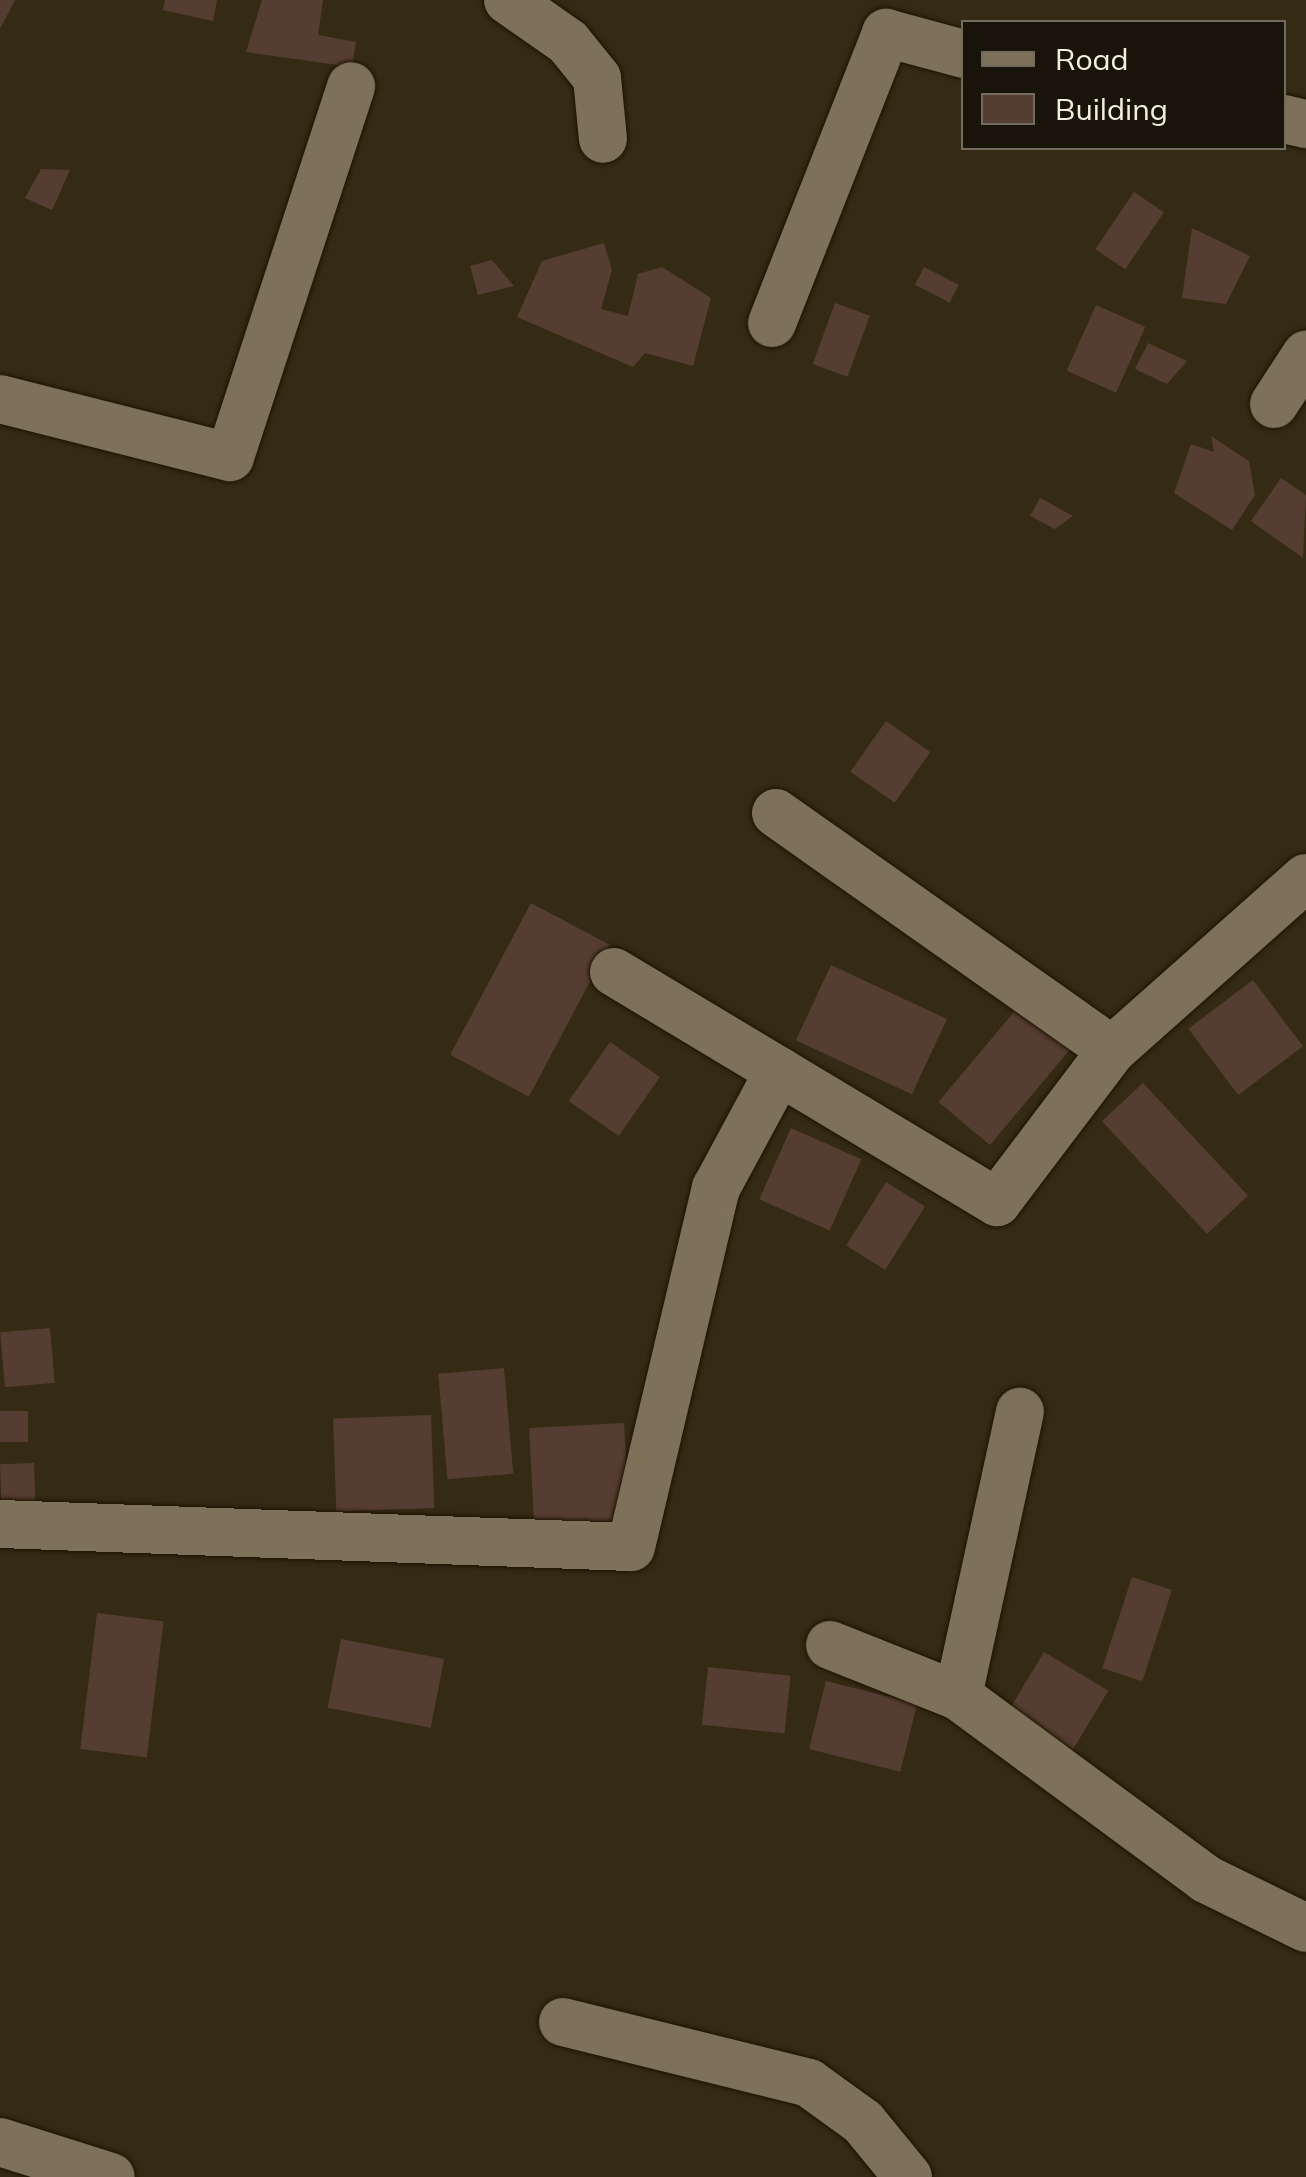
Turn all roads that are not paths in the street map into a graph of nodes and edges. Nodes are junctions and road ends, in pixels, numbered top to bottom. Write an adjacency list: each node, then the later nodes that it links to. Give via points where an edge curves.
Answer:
1 (508, 0): 4 (street, via 568,42 597,78)
2 (961, 53): 5 (street, via 886,33)
3 (351, 86): 7 (street, via 230,457)
4 (603, 139)
5 (772, 324)
6 (1306, 354): 8 (street)
7 (0, 399)
8 (1274, 404)
9 (776, 812): 12 (street)
10 (1306, 878): 12 (street)
11 (614, 972): 13 (street)
12 (1112, 1050): 13 (street, via 997,1202)
13 (779, 1071): 15 (street, via 716,1188 631,1548)
14 (1020, 1412): 17 (street)
15 (0, 1524)
16 (830, 1646): 17 (street)
17 (958, 1696): 18 (street, via 1206,1878)
18 (1306, 1928)
19 (563, 2022): 22 (street, via 809,2084 863,2122)
20 (0, 2142): 21 (street)
21 (111, 2177)
22 (908, 2177)

